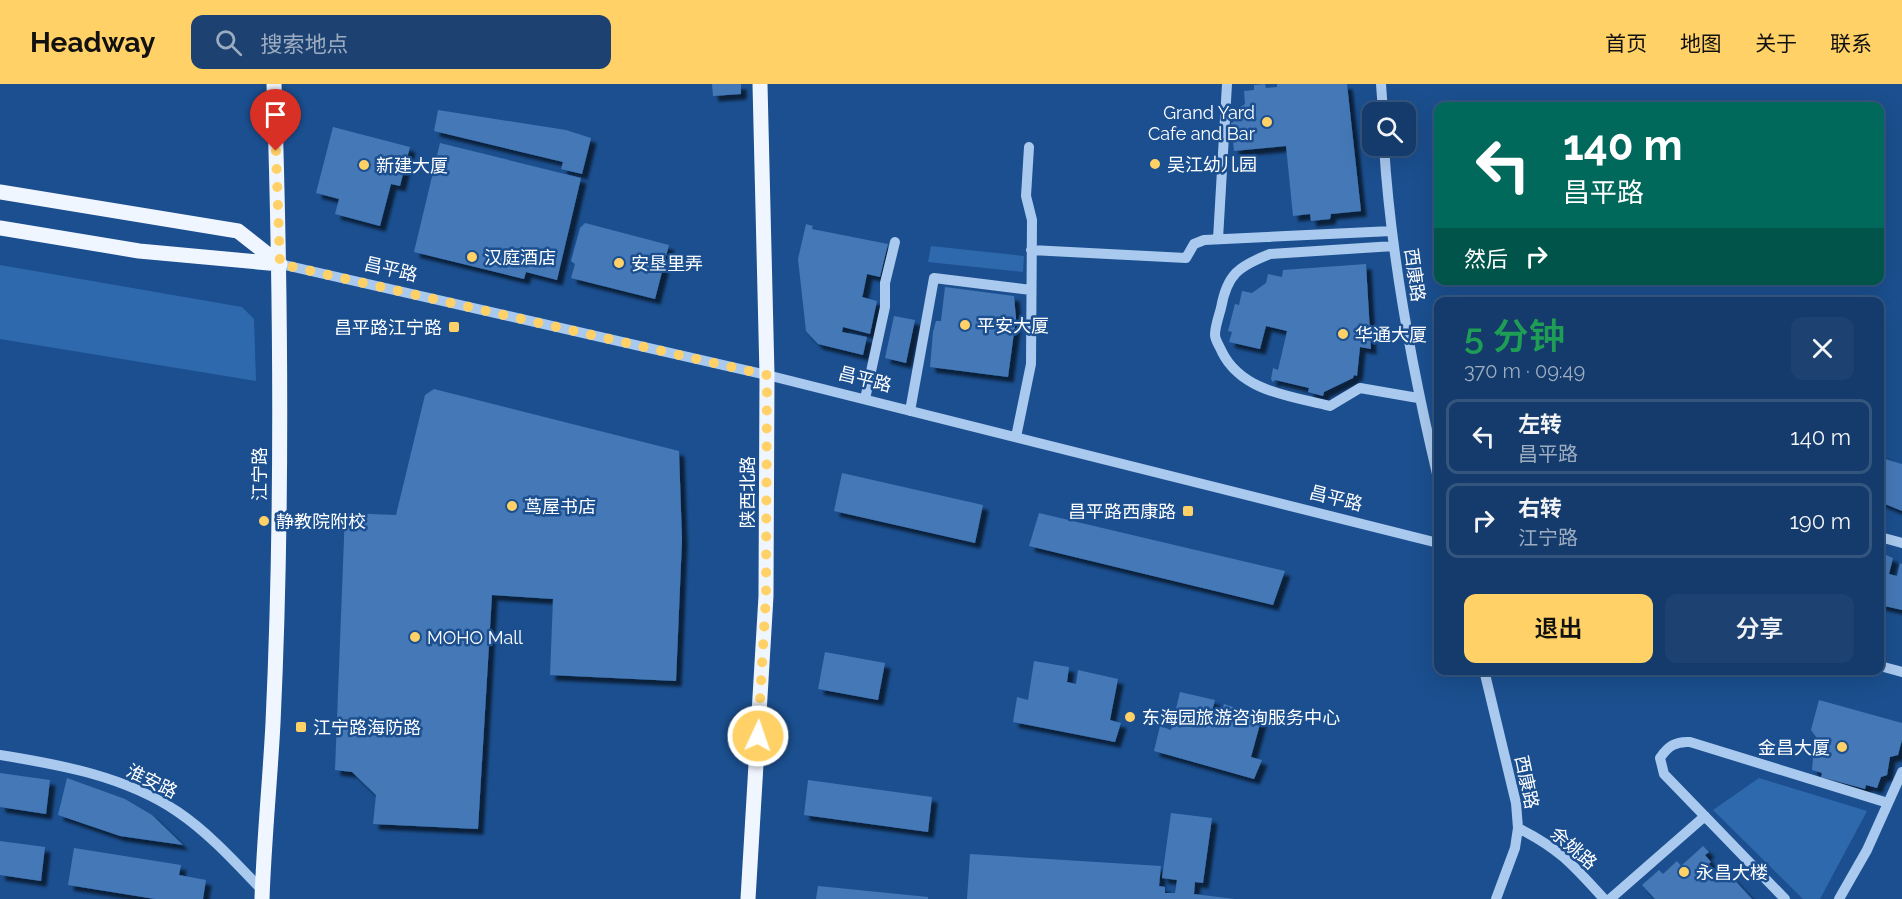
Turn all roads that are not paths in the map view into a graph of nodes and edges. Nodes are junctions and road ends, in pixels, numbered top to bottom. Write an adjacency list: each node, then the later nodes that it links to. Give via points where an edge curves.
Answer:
1 (274, 84): 15 (main road, 江宁路)
2 (760, 84): 17 (main road, 陕西北路)
3 (1227, 84): 11 (street)
4 (1381, 84): 5 (street)
5 (1382, 102)
6 (1029, 147): 14 (street, via 1026,196 1032,220)
7 (1385, 156): 10 (street, 西康路)
8 (0, 192): 15 (main road, 昌平路, via 238,231)
9 (0, 228): 15 (main road, 昌平路, via 140,251)
10 (1392, 231): 11 (street); 13 (street, 西康路)
11 (1218, 239): 14 (street, via 1194,244 1186,258)
12 (895, 242): 19 (street)
13 (1394, 246): 18 (street, 西康路); 18 (street, via 1270,254 1252,261 1225,285 1215,336 1225,357 1261,389 1330,406 1360,387)
14 (1031, 250): 16 (street)
15 (280, 264): 17 (street, 昌平路); 34 (main road, 江宁路, via 278,564)
16 (1031, 290): 20 (street, via 934,278); 21 (street, via 1031,364)
17 (767, 375): 19 (street, 昌平路); 35 (main road, 陕西北路, via 766,596)
18 (1418, 398): 22 (street, 西康路)
19 (865, 399): 20 (street, 昌平路)
20 (910, 411): 21 (street, 昌平路)
21 (1016, 437): 24 (street, 昌平路)
22 (1434, 462)
23 (1884, 538): 25 (street)
24 (1434, 542)
25 (1902, 543)
26 (1884, 667): 27 (street)
27 (1902, 672)
28 (1485, 675): 33 (street, 西康路, via 1516,803)
29 (0, 755): 34 (street, 淮安路, via 65,765 127,785 178,812)
30 (1902, 772): 31 (street)
31 (1888, 803): 32 (street, via 1678,741 1660,758 1664,774); 40 (street)
32 (1705, 816): 38 (street); 39 (street)
33 (1518, 828): 36 (street, 西康路, via 1515,848); 37 (street, 余姚路, via 1549,843)
34 (262, 894)
35 (748, 899)
36 (1496, 899)
37 (1604, 899)
38 (1610, 899)
39 (1785, 899)
40 (1839, 899)

